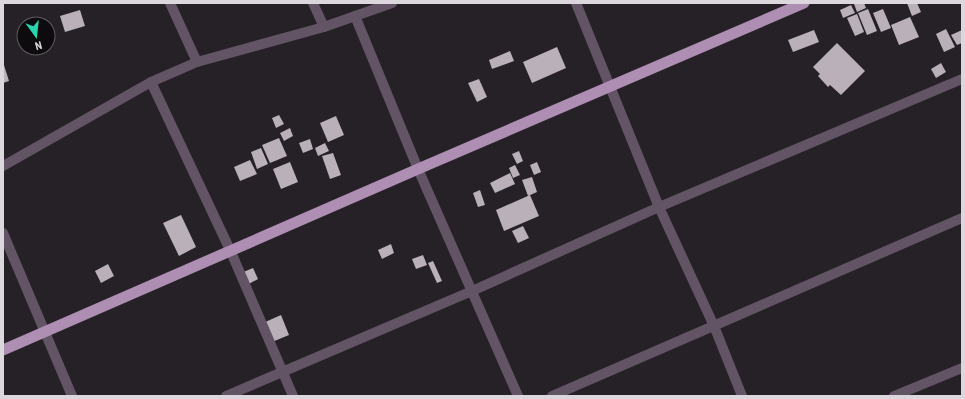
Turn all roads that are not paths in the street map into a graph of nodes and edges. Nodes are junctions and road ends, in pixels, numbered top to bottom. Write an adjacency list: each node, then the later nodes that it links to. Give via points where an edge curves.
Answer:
1 (170, 3): 8 (street)
2 (313, 3): 7 (street)
3 (392, 3): 6 (street)
4 (576, 3): 11 (street)
5 (804, 3): 11 (highway)
6 (355, 16): 7 (street); 13 (street)
7 (324, 27): 8 (street)
8 (197, 62): 10 (street)
9 (962, 79): 14 (street)
10 (151, 82): 12 (street); 17 (street)
11 (610, 87): 13 (highway); 14 (street)
12 (3, 166)
13 (418, 169): 17 (highway); 18 (street)
14 (659, 207): 18 (street); 19 (street)
15 (962, 218): 19 (street)
16 (3, 233): 20 (street)
17 (231, 252): 20 (highway); 23 (street)
18 (472, 291): 23 (street); 27 (street)
19 (714, 326): 28 (street); 29 (street)
20 (44, 333): 21 (highway); 24 (street)
21 (3, 350)
22 (962, 368): 30 (street)
23 (282, 371): 25 (street); 26 (street)
24 (72, 396)
25 (226, 396)
26 (293, 396)
27 (518, 396)
28 (552, 396)
29 (742, 396)
30 (894, 396)

